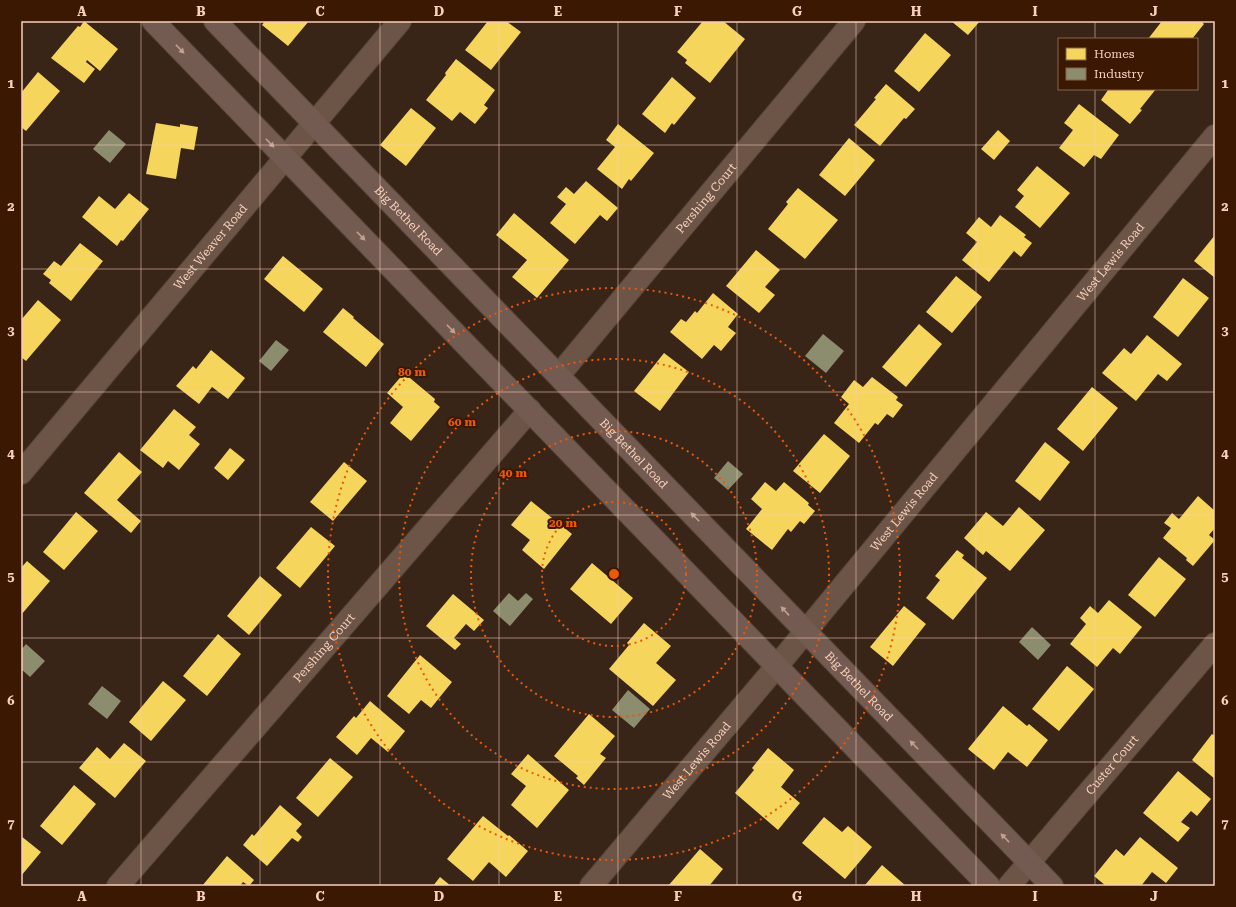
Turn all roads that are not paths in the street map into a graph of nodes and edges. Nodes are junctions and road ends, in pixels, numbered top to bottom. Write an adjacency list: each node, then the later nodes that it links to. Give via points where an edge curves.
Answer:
1 (153, 21): 7 (main road, one-way to 7)
2 (215, 21): 5 (main road, Big Bethel Road)
3 (400, 21): 5 (street, West Weaver Road)
4 (854, 21): 8 (street, Pershing Court)
5 (314, 124): 7 (street, West Weaver Road); 8 (main road, Big Bethel Road)
6 (1215, 136): 11 (street, West Lewis Road)
7 (285, 158): 9 (main road, one-way to 9); 10 (street, West Weaver Road)
8 (558, 375): 11 (main road, Big Bethel Road, one-way to 8)
9 (530, 410): 13 (main road); 15 (street, Pershing Court)
10 (21, 473)
11 (805, 632): 13 (street, West Lewis Road); 14 (main road, Big Bethel Road, one-way to 11)
12 (1215, 644): 14 (street, Custer Court)
13 (777, 666): 16 (street, West Lewis Road); 17 (main road)
14 (1029, 863): 18 (street, Custer Court); 19 (main road, Big Bethel Road)
15 (118, 886)
16 (591, 886)
17 (989, 886)
18 (1009, 886)
19 (1052, 886)

